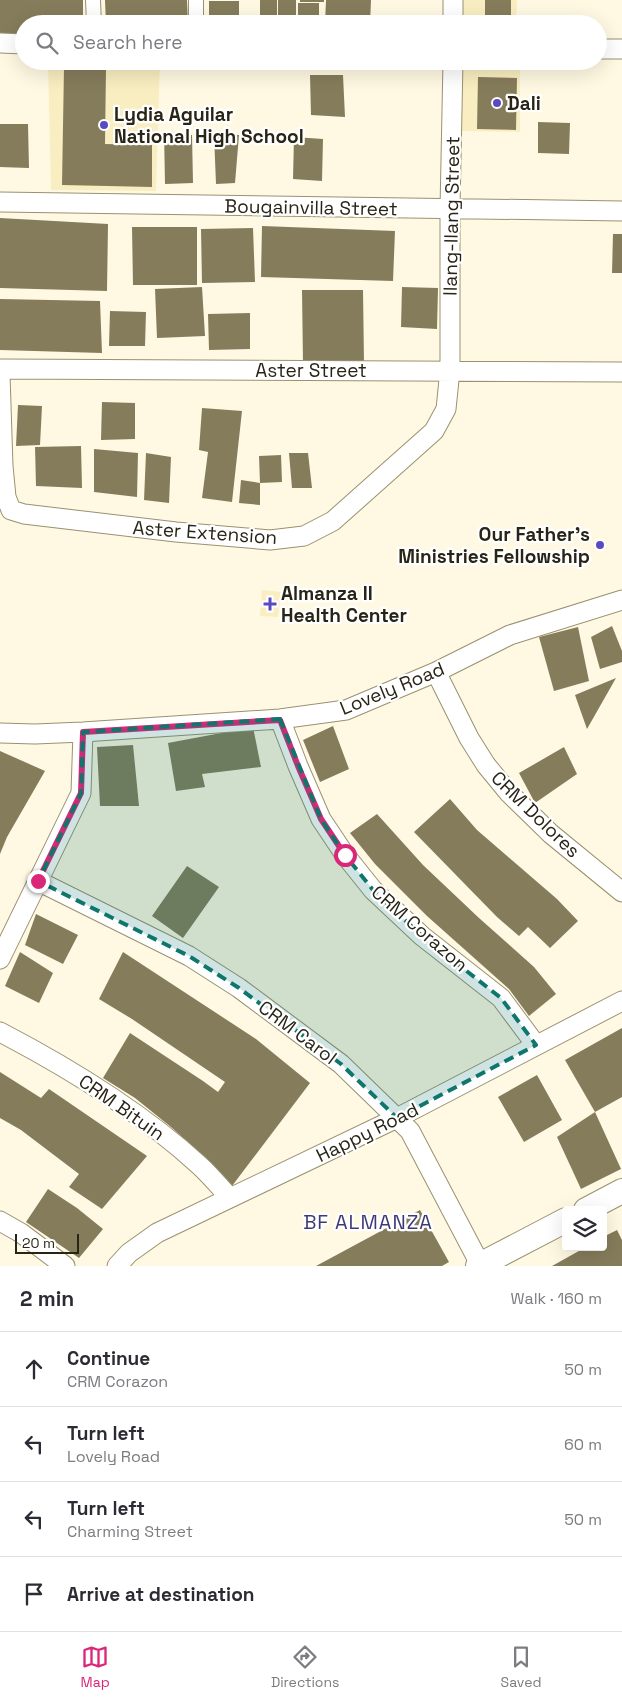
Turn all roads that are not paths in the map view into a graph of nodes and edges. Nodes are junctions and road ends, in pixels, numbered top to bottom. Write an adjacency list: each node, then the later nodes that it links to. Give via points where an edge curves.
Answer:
1 (93, 0): 4 (street)
2 (196, 0): 5 (street)
3 (453, 0): 6 (street)
4 (94, 15)
5 (196, 15)
6 (453, 15)
7 (0, 43): 8 (street)
8 (15, 44)
9 (607, 49): 10 (street)
10 (622, 49)
11 (453, 70): 13 (street, Ilang-Ilang Street)
12 (0, 202): 13 (street, Bougainvilla Street)
13 (450, 209): 14 (street, Bougainvilla Street); 16 (street, Ilang-Ilang Street)
14 (622, 211)
15 (0, 369): 16 (street, Aster Street)
16 (450, 370): 17 (street, Aster Street); 18 (street, Aster Extension, via 446,409 434,430 333,521 304,536 270,540 11,510 6,497 3,466)
17 (622, 372)
18 (0, 374)
19 (622, 600): 20 (street, Lovely Road, via 510,636)
20 (436, 672): 21 (street, Lovely Road, via 346,710); 25 (street, CRM Dolores, via 469,738 492,772 551,834)
21 (280, 720): 22 (street, Lovely Road); 29 (street, CRM Corazon, via 321,819 345,855 373,890 422,936 501,998)
22 (83, 732): 23 (street, Lovely Road); 24 (street, via 81,793)
23 (0, 733)
24 (38, 881): 26 (street); 30 (street, CRM Carol, via 189,956 239,988 341,1064)
25 (622, 892)
26 (0, 959)
27 (622, 1002): 29 (street, Happy Road)
28 (0, 1032): 32 (street, CRM Bituin, via 100,1088 200,1166)
29 (536, 1045): 30 (street, Happy Road)
30 (397, 1118): 32 (street, Happy Road); 38 (street, CRM Carol, via 410,1131)
31 (622, 1192): 33 (street)
32 (230, 1198): 37 (street, Happy Road, via 157,1233)
33 (594, 1206)
34 (0, 1221): 36 (street)
35 (562, 1222): 38 (street)
36 (65, 1266)
37 (117, 1266)
38 (480, 1266)

